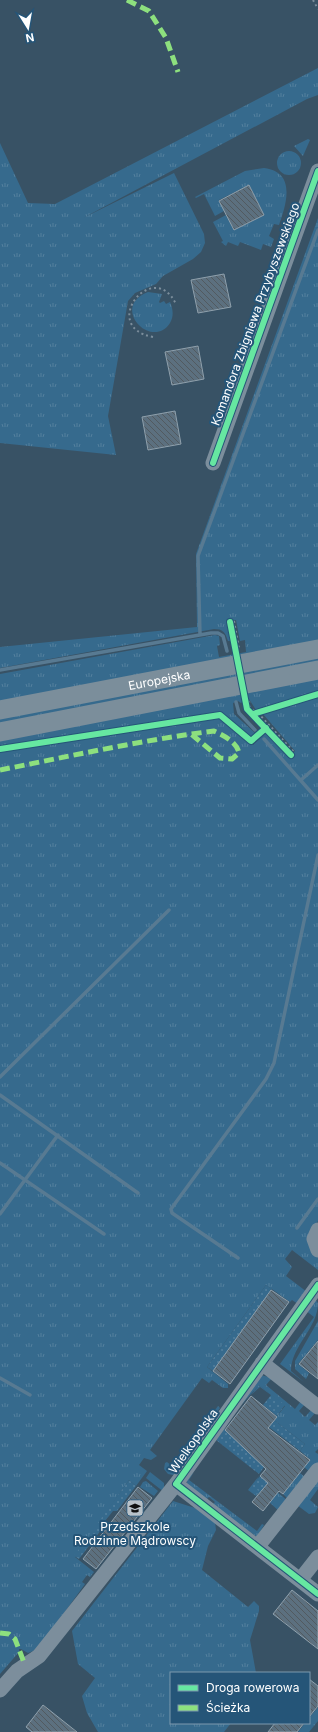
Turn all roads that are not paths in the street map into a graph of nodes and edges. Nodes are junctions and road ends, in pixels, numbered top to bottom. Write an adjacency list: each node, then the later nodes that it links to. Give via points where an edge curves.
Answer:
1 (318, 171): 2 (street, Komandora Zbigniewa Przybyszewskiego)
2 (213, 464)
3 (318, 649): 5 (main road, Europejska)
4 (318, 670): 6 (main road, Europejska)
5 (0, 710)
6 (0, 732)
7 (318, 1230): 8 (street, via 314,1239)
8 (318, 1250)
9 (318, 1284): 10 (street, Wielkopolska)
10 (260, 1366): 11 (street); 13 (street, Wielkopolska)
11 (318, 1407)
12 (318, 1470): 14 (street)
13 (179, 1479): 14 (street, Wielkopolska); 18 (street, Wielkopolska, via 39,1656 17,1671)
14 (258, 1546): 16 (street, Wielkopolska)
15 (318, 1557): 16 (street)
16 (300, 1580): 17 (street, Wielkopolska)
17 (318, 1594)
18 (0, 1690)

